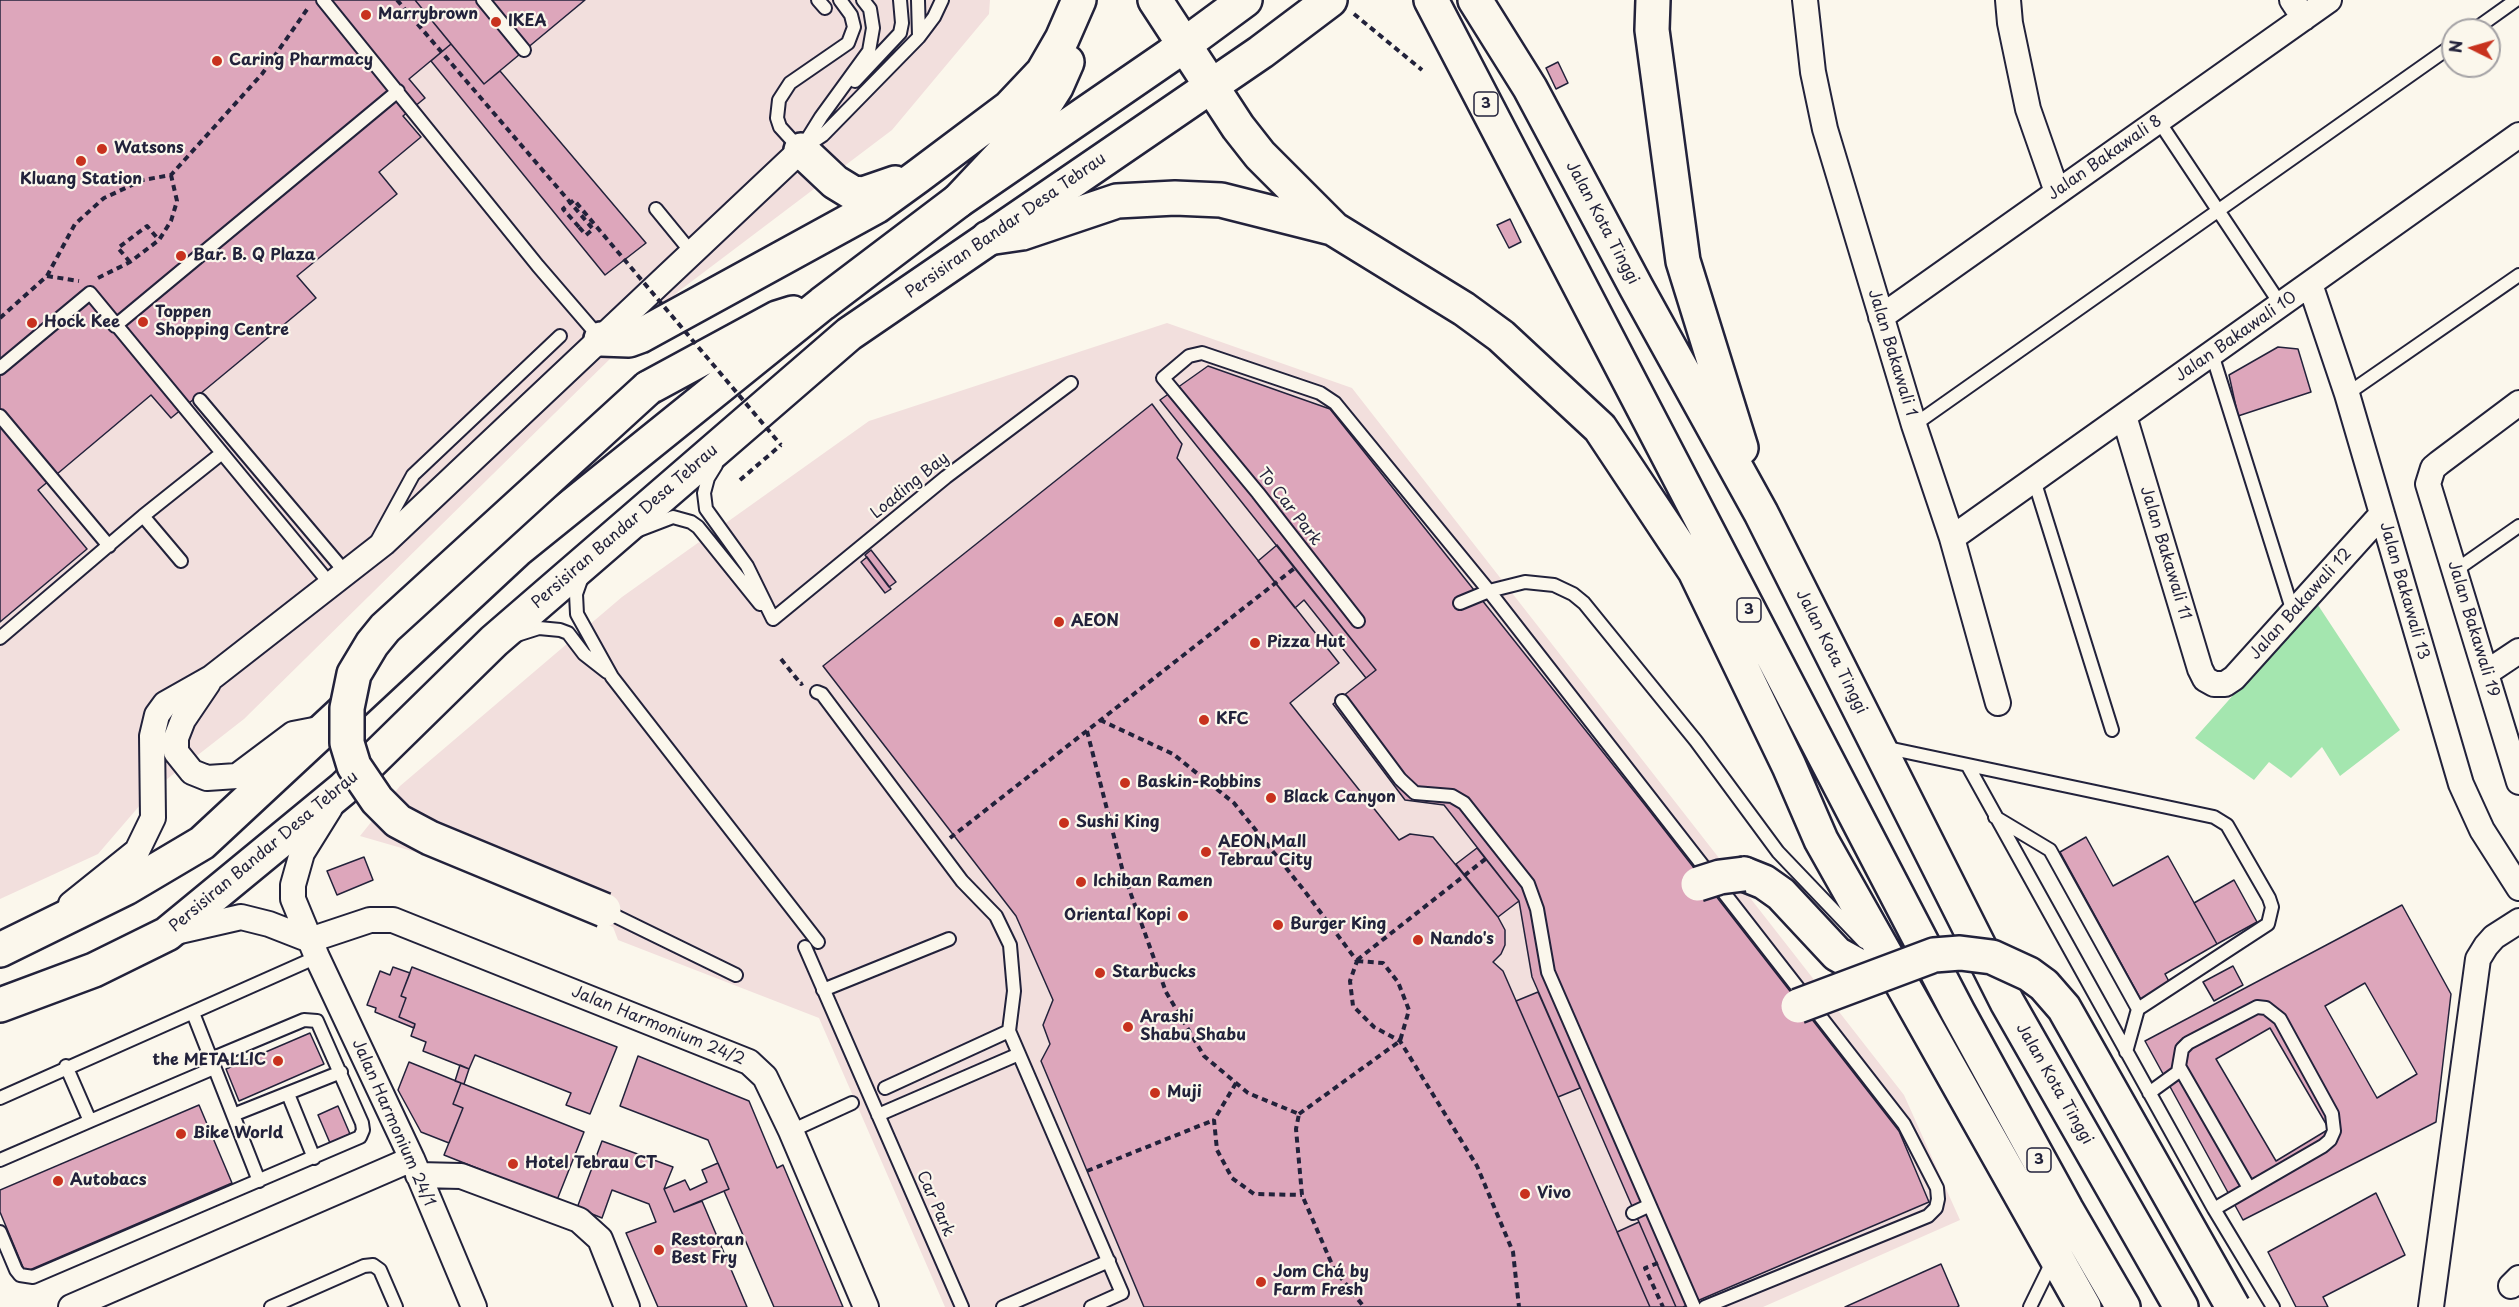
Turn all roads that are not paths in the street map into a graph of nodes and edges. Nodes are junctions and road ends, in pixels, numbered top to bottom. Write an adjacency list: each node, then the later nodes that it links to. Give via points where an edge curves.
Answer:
1 (323, 0): 27 (lane)
2 (483, 0): 24 (lane)
3 (840, 0): 31 (lane, via 855,27 848,43 790,83 779,100 780,127)
4 (863, 0): 28 (lane, via 870,9 873,28 869,51)
5 (900, 0): 28 (lane, via 900,33)
6 (918, 0): 22 (lane)
7 (1079, 0): 32 (main road, via 1043,72 1009,108)
8 (1084, 0): 34 (main road, via 1076,42 1056,87 1036,117)
9 (1155, 0): 23 (main road)
10 (1431, 0): 113 (main road, 3)
11 (1475, 0): 62 (main road, Jalan Kota Tinggi, via 1530,88)
12 (1805, 0): 44 (street, Jalan Bakawali 1, via 1813,72 1825,129)
13 (2008, 0): 33 (street, via 2028,110)
14 (2329, 0): 19 (street, Jalan Bakawali 8)
15 (2516, 0): 21 (lane)
16 (940, 2): 22 (lane)
17 (1239, 4): 23 (main road)
18 (1339, 5): 26 (main road, Persisiran Bandar Desa Tebrau)
19 (2298, 9): 29 (street, Jalan Bakawali 8)
20 (1649, 10): 62 (main road, via 1683,261)
21 (2491, 18)
22 (919, 37): 31 (lane, via 823,135)
23 (1185, 44): 26 (main road); 34 (main road)
24 (524, 51)
25 (2441, 53): 36 (lane)
26 (1212, 84): 37 (main road, via 1260,155); 38 (main road, Persisiran Bandar Desa Tebrau)
27 (398, 91): 45 (lane); 47 (lane)
28 (821, 117): 31 (lane)
29 (2158, 120): 33 (street, Jalan Bakawali 8); 36 (lane)
30 (2519, 135): 41 (street, Jalan Bakawali 10)
31 (801, 150): 32 (main road, via 853,193 875,191); 39 (street)
32 (917, 177): 47 (main road, via 877,206 640,336 629,340)
33 (2057, 192): 44 (street, Jalan Bakawali 8)
34 (958, 201): 42 (main road)
35 (656, 209): 39 (lane)
36 (2219, 210): 43 (lane); 56 (lane)
37 (1334, 229): 38 (main road, via 1221,200 1175,198 1117,201 1022,233); 91 (main road, via 1492,330 1599,429 1695,571)
38 (988, 238): 57 (main road, Persisiran Bandar Desa Tebrau, via 849,334)
39 (692, 253): 47 (street)
40 (2519, 275): 51 (lane)
41 (2310, 284): 43 (street, Jalan Bakawali 10); 51 (street, Jalan Bakawali 13)
42 (822, 304): 88 (main road, via 517,550); 98 (main road, bridge, via 777,318 648,388 385,628 354,674 347,708 347,743 354,766 377,800 398,820 430,838)
43 (2281, 305): 48 (street, Jalan Bakawali 10)
44 (1881, 317): 56 (street, Jalan Bakawali 1)
45 (116, 326): 49 (lane, via 90,293); 58 (lane)
46 (560, 336): 69 (lane, via 413,475)
47 (601, 339): 69 (street)
48 (2212, 354): 55 (street, Jalan Bakawali 10); 75 (lane)
49 (0, 368)
50 (1071, 383): 76 (lane, Loading Bay, via 946,477)
51 (2347, 394): 63 (street, Jalan Bakawali 13)
52 (200, 400): 59 (lane)
53 (2519, 403): 71 (street, Jalan Bakawali 19, via 2439,463 2429,476 2430,492)
54 (0, 416): 67 (lane)
55 (2124, 416): 60 (street, Jalan Bakawali 10); 84 (street, Jalan Bakawali 11, via 2200,669 2205,679)
56 (1914, 425): 66 (street, Jalan Bakawali 1)
57 (740, 428): 68 (main road, Persisiran Bandar Desa Tebrau); 76 (lane, via 708,478 704,493 706,509 747,566)
58 (222, 453): 61 (lane); 64 (lane)
59 (261, 474): 61 (lane); 72 (lane)
60 (2034, 480): 66 (street, Jalan Bakawali 10); 89 (lane)
61 (248, 485): 72 (lane)
62 (1761, 513): 90 (main road, Jalan Kota Tinggi)
63 (2382, 514): 75 (street, Jalan Bakawali 12); 97 (street, Jalan Bakawali 13, via 2461,784 2482,830)
64 (143, 516): 67 (lane); 70 (lane)
65 (2519, 526): 71 (lane)
66 (1952, 538): 87 (street, Jalan Bakawali 1)
67 (109, 546): 78 (lane)
68 (603, 546): 76 (lane, via 673,517 691,522); 79 (main road, Persisiran Bandar Desa Tebrau); 82 (lane, via 579,582 575,603 580,623)
69 (371, 553): 72 (street)
70 (181, 561)
71 (2456, 570): 81 (street, Jalan Bakawali 19)
72 (338, 579): 83 (street)
73 (1489, 591): 74 (lane); 77 (lane, To Car Park, via 1335,403 1320,393 1202,353 1189,356 1163,378); 108 (lane, via 1525,582 1554,585 1584,603 1696,741 1778,852); 153 (lane, via 1904,1124 1937,1188 1936,1208 1928,1216)
74 (1460, 603)
75 (2293, 612): 84 (street, Jalan Bakawali 12, via 2234,678 2225,684)
76 (772, 619)
77 (1358, 621)
78 (0, 638)
79 (494, 642): 82 (lane, via 539,628 560,630 568,633 584,654); 94 (main road, Persisiran Bandar Desa Tebrau)
80 (2519, 651): 81 (street)
81 (2486, 673): 93 (street, Jalan Bakawali 19)
82 (612, 677): 103 (lane)
83 (211, 678): 88 (street, via 183,720 176,738 176,752 192,772 207,778 237,776 293,734); 100 (street, via 165,704 157,715 151,750 153,818 137,851)
84 (2214, 684)
85 (818, 692): 115 (lane, via 962,881 996,916 1010,945 1014,991)
86 (1342, 701): 136 (lane, via 1400,779 1415,793 1452,796 1464,803 1528,884 1537,909 1548,972)
87 (1998, 703)
88 (324, 728): 100 (main road, via 202,843 126,888)
89 (2112, 730)
90 (1879, 746): 92 (lane); 157 (main road, Jalan Kota Tinggi, via 2007,1002)
91 (1789, 766): 108 (main road); 113 (main road, via 1839,832 1918,968)
92 (1968, 766): 95 (lane); 112 (lane, via 2214,818 2230,828 2270,898 2268,924)
93 (2519, 780)
94 (343, 789): 101 (main road, Persisiran Bandar Desa Tebrau); 105 (street, Jalan Harmonium 24/1, via 302,852 292,885 293,899)
95 (1994, 816): 112 (lane, via 2050,850); 116 (lane)
96 (1698, 884): 108 (main road, bridge, via 1744,874 1764,882 1781,894 1837,954)
97 (2519, 888)
98 (604, 910): 107 (lane)
99 (2519, 921): 160 (street, via 2490,941 2478,959)
100 (30, 934): 106 (main road)
101 (167, 934): 105 (street, via 241,917 269,924); 110 (main road, Persisiran Bandar Desa Tebrau, via 94,970)
102 (949, 939): 109 (lane)
103 (818, 942)
104 (805, 947): 109 (lane, Car Park)
105 (314, 948): 114 (lane); 130 (street, Jalan Harmonium 24/2, via 370,920 401,922 749,1062 765,1077); 133 (street, Jalan Harmonium 24/1)
106 (0, 950)
107 (736, 975)
108 (1887, 976): 111 (main road, bridge); 140 (main road); 158 (main road, bridge, via 1934,955 1959,953 2010,963 2044,986 2064,1008)
109 (823, 990): 128 (lane, Car Park)
110 (0, 1005)
111 (1798, 1006)
112 (2138, 1009): 116 (lane)
113 (1958, 1012): 156 (main road, 3)
114 (193, 1013): 118 (lane); 119 (lane)
115 (1009, 1031): 117 (lane); 122 (lane)
116 (2126, 1052): 123 (lane)
117 (1019, 1054): 128 (lane); 141 (lane)
118 (213, 1064): 121 (lane, via 311,1019 322,1027); 127 (lane); 129 (lane)
119 (66, 1066): 125 (lane); 129 (lane)
120 (2180, 1068): 123 (lane); 135 (lane); 135 (lane, via 2185,1045 2248,1010 2266,1008 2280,1019 2332,1114 2334,1131 2323,1146)
121 (341, 1072): 124 (lane); 131 (lane, via 363,1130 354,1141)
122 (885, 1088)
123 (2149, 1093): 137 (lane)
124 (288, 1094): 127 (lane); 131 (lane)
125 (0, 1098)
126 (852, 1103): 130 (lane)
127 (233, 1115): 134 (lane)
128 (878, 1115): 149 (lane, Car Park)
129 (90, 1121): 132 (lane)
130 (791, 1131): 148 (street, Jalan Harmonium 24/2)
131 (314, 1158): 134 (lane)
132 (0, 1160)
133 (415, 1167): 143 (street); 146 (street, Jalan Harmonium 24/1); 147 (street, via 461,1176 579,1220 600,1239)
134 (259, 1181): 139 (lane, via 33,1277 20,1275 16,1270)
135 (2249, 1188): 137 (lane)
136 (1648, 1206): 138 (lane); 152 (lane)
137 (2214, 1209): 159 (lane)
138 (1633, 1213)
139 (0, 1232)
140 (2055, 1257): 154 (lane); 155 (main road)
141 (1108, 1261): 150 (lane); 151 (lane, via 1122,1293)
142 (292, 1303): 144 (lane); 145 (lane, via 373,1264 380,1270)
143 (71, 1307)
144 (271, 1307)
145 (396, 1307)
146 (474, 1307)
147 (627, 1307)
148 (866, 1307)
149 (962, 1307)
150 (1003, 1307)
151 (1091, 1307)
152 (1694, 1307)
153 (1705, 1307)
154 (2030, 1307)
155 (2084, 1307)
156 (2123, 1307)
157 (2181, 1307)
158 (2233, 1307)
159 (2273, 1307)
160 (2431, 1307)

